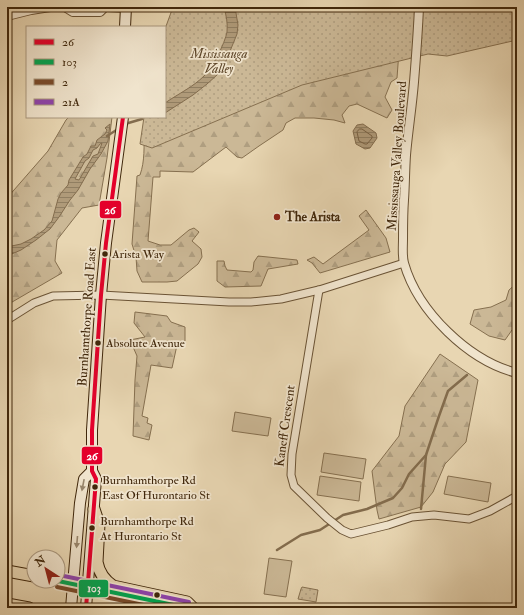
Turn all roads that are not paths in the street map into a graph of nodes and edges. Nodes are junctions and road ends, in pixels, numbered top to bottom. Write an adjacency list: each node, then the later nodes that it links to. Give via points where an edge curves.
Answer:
1 (50, 7): 7 (street)
2 (65, 7): 3 (street, via 73,12 100,12)
3 (105, 7)
4 (108, 7): 6 (street)
5 (419, 7): 10 (street, Mississauga Valley Boulevard, via 406,161)
6 (126, 8): 8 (main road)
7 (7, 16)
8 (125, 26)
9 (123, 118): 12 (main road, Burnhamthorpe Road East)
10 (404, 263): 11 (street); 14 (street, Mississauga Valley Boulevard, via 429,312 458,342 507,371)
11 (319, 290): 12 (street, via 281,299 251,302); 16 (street, Kaneff Crescent, via 292,454 290,475 294,486 327,518 351,534 412,517 434,515 469,519)
12 (101, 295): 13 (street, via 53,296 34,303); 15 (main road, Burnhamthorpe Road East, via 92,430)
13 (7, 320)
14 (517, 373)
15 (92, 471): 17 (main road, Burnhamthorpe Road East, via 96,479); 21 (main road, Burnhamthorpe Road East, one-way to 21, via 84,479 80,503)
16 (517, 496)
17 (94, 508): 22 (main road, Burnhamthorpe Road East); 28 (main road, via 99,524 98,568 107,582 113,586 187,602)
18 (7, 571): 19 (main road)
19 (26, 575)
20 (66, 582): 21 (main road)
21 (74, 584): 22 (main road); 25 (main road, Burnhamthorpe Road East)
22 (88, 587): 26 (main road, Burnhamthorpe Road East); 27 (main road)
23 (7, 604): 24 (main road)
24 (29, 608)
25 (72, 608)
26 (86, 608)
27 (188, 608)
28 (193, 608)

